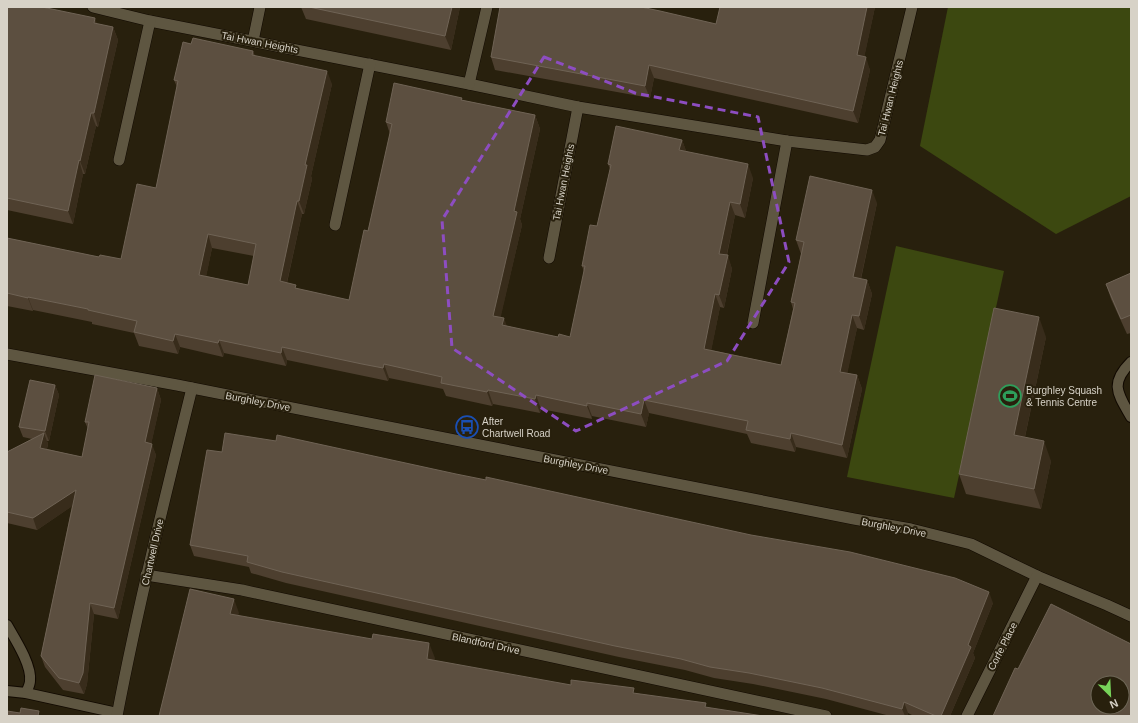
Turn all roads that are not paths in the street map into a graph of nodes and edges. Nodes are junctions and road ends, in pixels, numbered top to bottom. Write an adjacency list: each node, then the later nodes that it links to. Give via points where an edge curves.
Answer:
1 (93, 7): 5 (street, Tai Hwan Heights)
2 (260, 7): 6 (street)
3 (487, 7): 8 (street)
4 (912, 7): 10 (street, Tai Hwan Heights, via 880,140 875,147 867,150)
5 (150, 21): 6 (street, Tai Hwan Heights); 11 (street)
6 (253, 41): 7 (street, Tai Hwan Heights)
7 (370, 64): 8 (street, Tai Hwan Heights); 12 (street)
8 (469, 84): 9 (street, Tai Hwan Heights)
9 (578, 107): 10 (street, Tai Hwan Heights); 13 (street, Tai Hwan Heights)
10 (787, 141): 14 (street)
11 (119, 160)
12 (335, 225)
13 (549, 258)
14 (753, 323)
15 (7, 354): 17 (street, Burghley Drive)
16 (1131, 362): 18 (lane, via 1119,376 1118,393)
17 (192, 388): 19 (street, Chartwell Drive); 20 (street, Burghley Drive, via 911,529 971,544)
18 (1131, 417)
19 (146, 575): 25 (street, Chartwell Drive); 26 (street, Blandford Drive, via 242,590)
20 (1037, 576): 21 (street, Burghley Drive); 27 (street, Corfe Place)
21 (1131, 616)
22 (7, 625): 24 (lane, via 29,671 30,682)
23 (7, 691): 24 (lane)
24 (26, 694): 25 (lane)
25 (117, 715)
26 (826, 716)
27 (967, 716)

